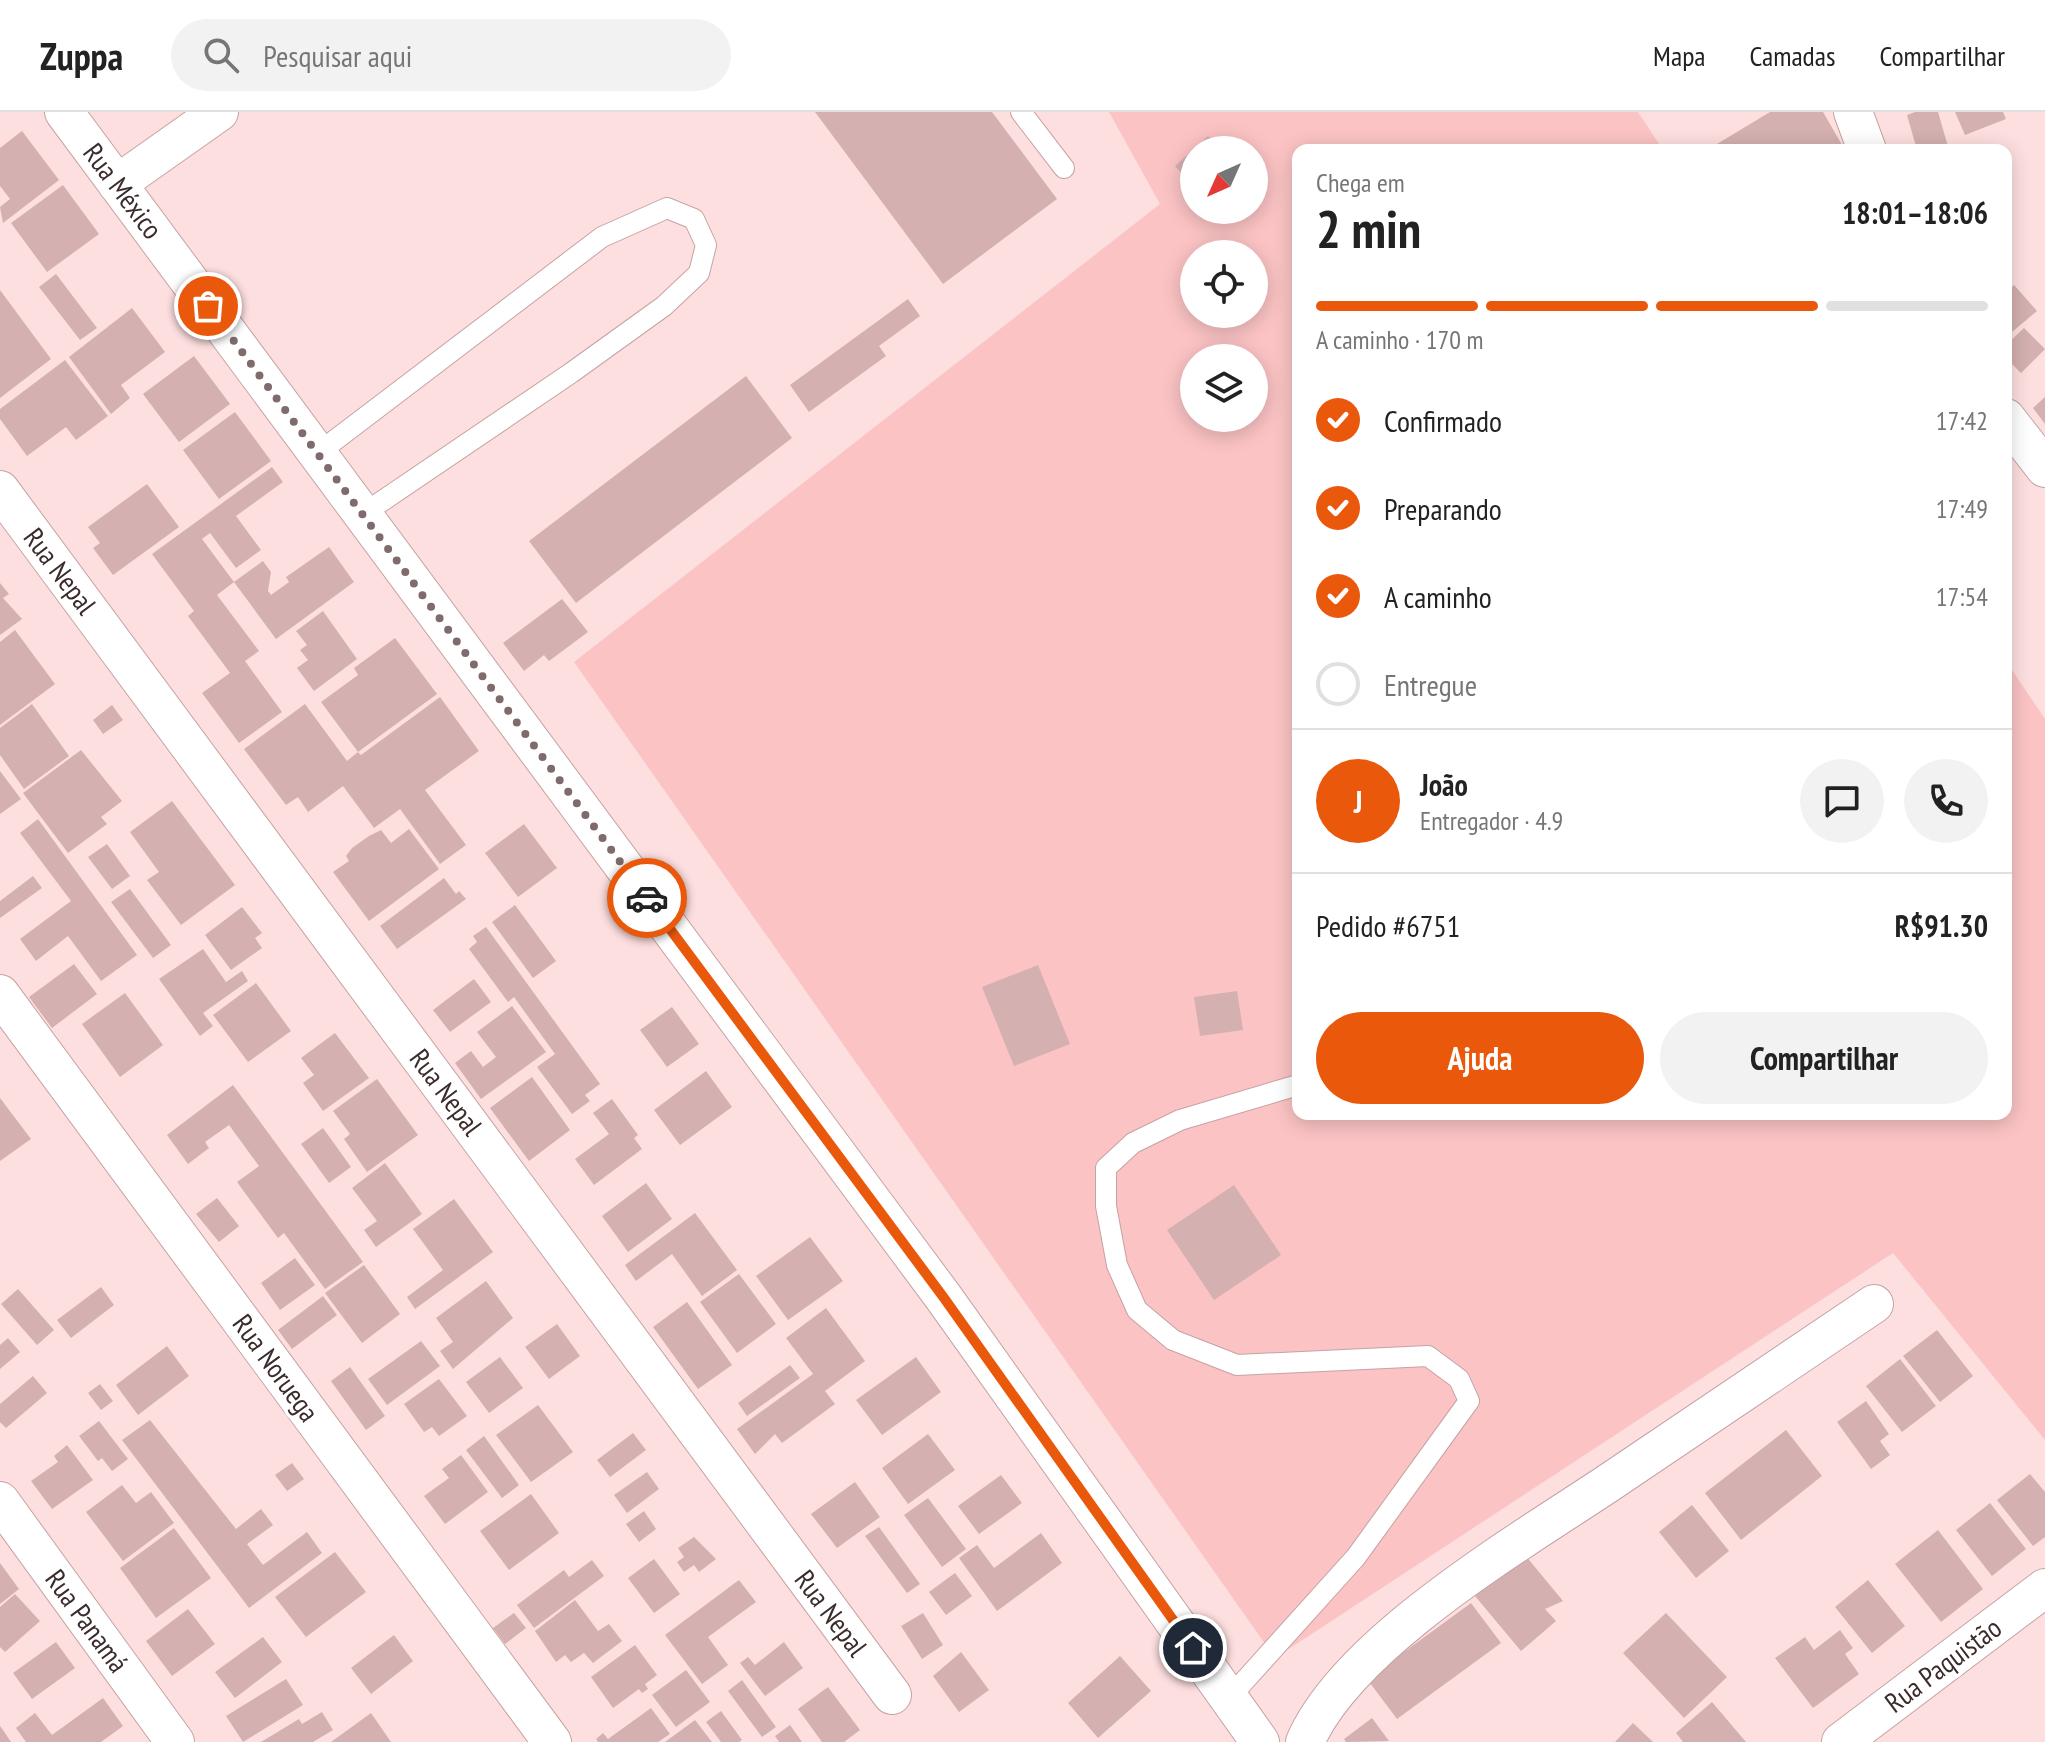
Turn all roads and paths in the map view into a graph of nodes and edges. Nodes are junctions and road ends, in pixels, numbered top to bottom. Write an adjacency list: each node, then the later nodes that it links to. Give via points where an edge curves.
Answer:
1 (219, 112): 7 (street)
2 (1021, 112): 6 (lane)
3 (1853, 112): 5 (street)
4 (72, 114): 7 (street, Rua México)
5 (1865, 144)
6 (1064, 168)
7 (117, 184): 9 (street, Rua México)
8 (2012, 426): 10 (street)
9 (318, 453): 12 (street, Rua México); 12 (lane, via 602,237 667,208 694,219 706,245 699,273 664,306)
10 (2045, 468)
11 (0, 490): 18 (street, Rua Nepal)
12 (363, 514): 19 (street, Rua México, via 944,1298)
13 (0, 994): 21 (street, Rua Noruega)
14 (1292, 1087): 19 (lane, via 1180,1120 1133,1143 1106,1168 1106,1206 1117,1265 1137,1310 1173,1340 1237,1365 1428,1356 1459,1379 1469,1401 1356,1557)
15 (1874, 1304): 23 (street, via 1451,1589 1360,1666)
16 (0, 1501): 20 (street, Rua Panamá)
17 (2045, 1588): 24 (street, Rua Paquistão)
18 (892, 1695)
19 (1229, 1698): 22 (street, Rua México)
20 (175, 1742)
21 (552, 1742)
22 (1260, 1742)
23 (1305, 1742)
24 (1841, 1742)

